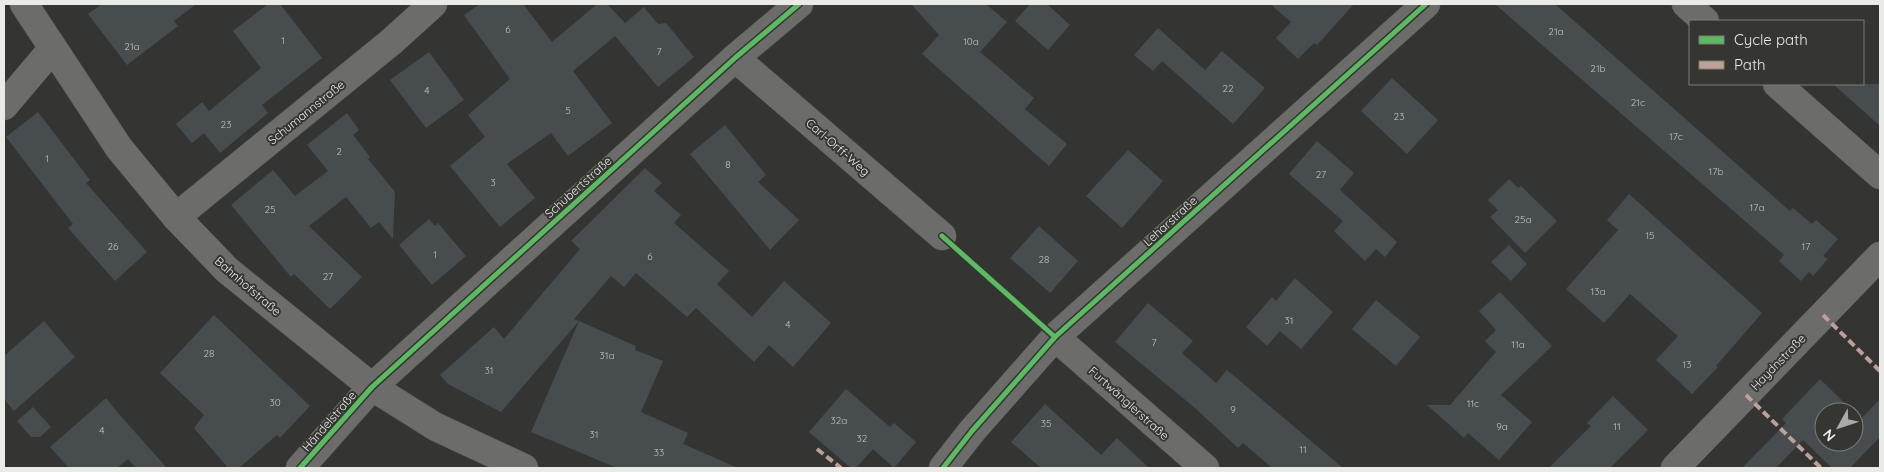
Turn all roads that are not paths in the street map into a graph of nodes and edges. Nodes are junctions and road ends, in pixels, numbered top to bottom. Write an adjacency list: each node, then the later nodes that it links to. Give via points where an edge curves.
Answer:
1 (24, 4): 7 (street, Bahnhofstraße)
2 (433, 4): 12 (street, Schumannstraße)
3 (799, 4): 8 (street, Schubertstraße)
4 (1426, 4): 15 (street, Leharstraße)
5 (1686, 4): 6 (street)
6 (1705, 20)
7 (53, 48): 10 (street); 12 (street, Bahnhofstraße, via 119,148)
8 (735, 58): 13 (street, Carl-Orff-Weg); 16 (street, Schubertstraße)
9 (1778, 85): 11 (street)
10 (4, 106)
11 (1880, 175)
12 (176, 217): 16 (street, Bahnhofstraße, via 227,270)
13 (942, 236)
14 (1880, 256): 21 (street, Haydnstraße)
15 (1055, 337): 19 (street, Leharstraße, via 976,425); 20 (street, Furtwänglerstraße)
16 (372, 387): 17 (street, Händelstraße); 18 (street, Bahnhofstraße, via 436,427)
17 (300, 468)
18 (524, 468)
19 (943, 468)
20 (1205, 468)
21 (1675, 468)

